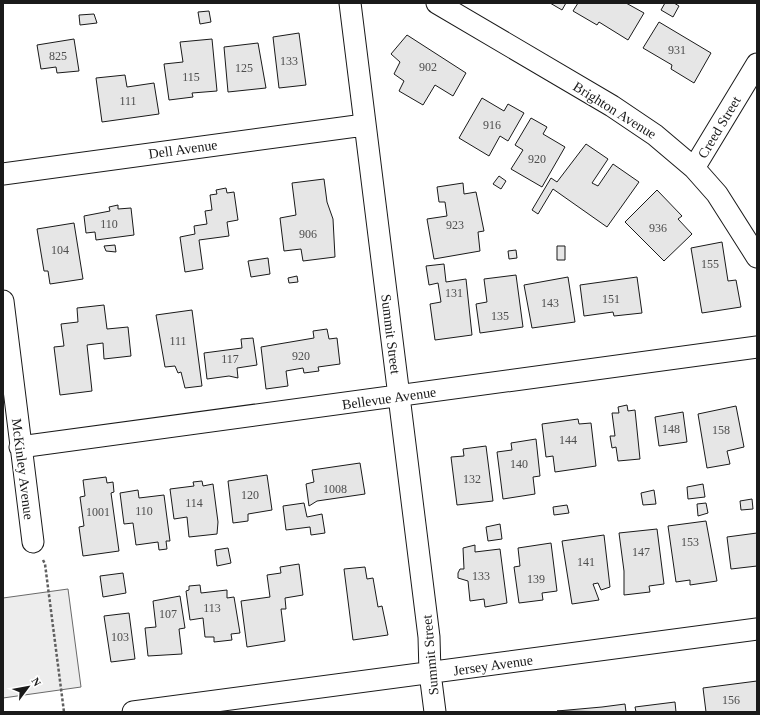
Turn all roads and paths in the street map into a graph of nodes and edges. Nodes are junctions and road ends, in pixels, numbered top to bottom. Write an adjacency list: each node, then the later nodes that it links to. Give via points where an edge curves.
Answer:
1 (350, 3): 4 (street, Summit Street)
2 (437, 3): 5 (street, Brighton Avenue, via 636,121)
3 (757, 64): 5 (street, Creed Street)
4 (364, 125): 6 (street, Dell Avenue); 10 (street, Summit Street)
5 (694, 168): 7 (street, Brighton Avenue, via 717,194)
6 (3, 174)
7 (757, 257)
8 (3, 301): 11 (street, McKinley Avenue)
9 (757, 347): 10 (street, Bellevue Avenue)
10 (399, 397): 11 (street, Bellevue Avenue); 14 (street, Summit Street, via 429,637)
11 (20, 447): 12 (street, McKinley Avenue)
12 (33, 542): 15 (path, via 45,564)
13 (757, 630): 14 (street, Jersey Avenue)
14 (430, 673): 16 (street, Jersey Avenue); 17 (street, Summit Street)
15 (64, 712)
16 (133, 712)
17 (435, 712)

